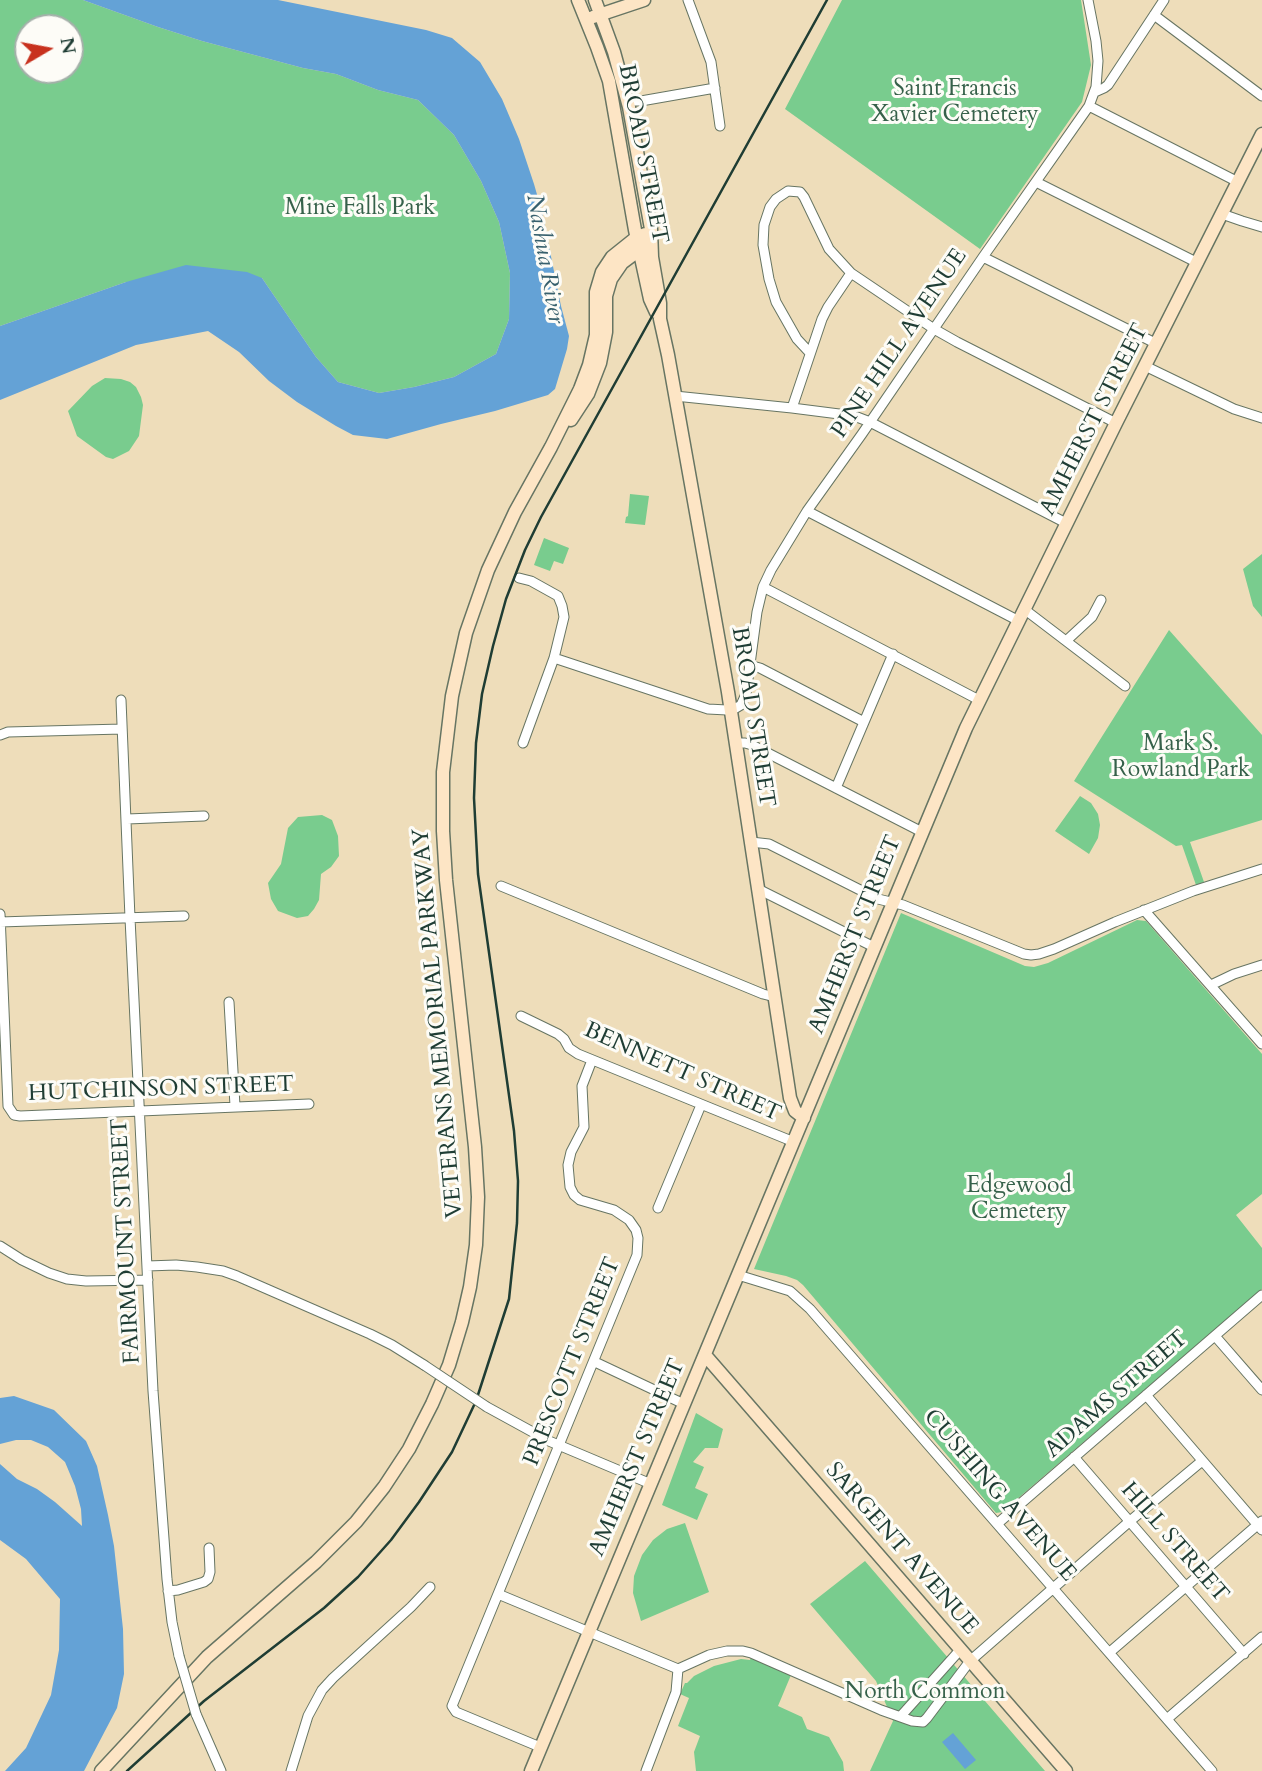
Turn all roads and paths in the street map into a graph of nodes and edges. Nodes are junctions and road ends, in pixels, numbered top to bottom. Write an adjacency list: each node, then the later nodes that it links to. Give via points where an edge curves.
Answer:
1 (578, 0): 9 (main road, BROAD STREET)
2 (595, 0): 7 (main road, BROAD STREET)
3 (644, 0): 7 (main road)
4 (688, 0): 10 (street, via 708,51)
5 (1088, 0): 11 (street, PINE HILL AVENUE, via 1098,61)
6 (1164, 0): 8 (street)
7 (601, 15): 9 (main road); 13 (main road, BROAD STREET)
8 (1154, 15): 11 (street, via 1108,85); 12 (street)
9 (586, 19): 22 (main road, BROAD STREET, via 611,89)
10 (715, 88): 13 (street, via 641,102); 15 (street)
11 (1095, 92): 14 (street, PINE HILL AVENUE)
12 (1262, 96)
13 (627, 98): 21 (main road, BROAD STREET)
14 (1089, 106): 17 (street, PINE HILL AVENUE); 18 (street)
15 (720, 126)
16 (1262, 134): 18 (main road, AMHERST STREET)
17 (1036, 182): 23 (street, PINE HILL AVENUE); 24 (street)
18 (1238, 183): 19 (main road, AMHERST STREET)
19 (1223, 214): 20 (street); 24 (main road, AMHERST STREET)
20 (1262, 226)
21 (652, 239): 22 (main road, VETERANS MEMORIAL PARKWAY); 28 (main road, BROAD STREET)
22 (638, 243): 26 (main road, VETERANS MEMORIAL PARKWAY); 27 (main road, BROAD STREET); 38 (main road, VETERANS MEMORIAL PARKWAY, via 612,257 601,272 589,365)
23 (983, 257): 29 (street, PINE HILL AVENUE); 30 (street)
24 (1198, 263): 30 (main road, AMHERST STREET)
25 (851, 272): 29 (street); 31 (street, via 828,307); 31 (street, via 829,249 800,192 788,191 776,199 766,216 763,235 769,279 780,312)
26 (613, 274): 27 (main road, via 634,269); 38 (main road, VETERANS MEMORIAL PARKWAY, via 607,292 604,345 594,379 582,405)
27 (646, 278): 28 (main road, BROAD STREET)
28 (660, 319): 33 (main road, BROAD STREET)
29 (934, 329): 36 (street, PINE HILL AVENUE); 37 (street)
30 (1157, 344): 32 (main road, AMHERST STREET)
31 (810, 353): 34 (street)
32 (1146, 366): 35 (street); 37 (main road, AMHERST STREET)
33 (675, 396): 34 (street); 52 (main road, BROAD STREET)
34 (792, 408): 36 (street)
35 (1262, 418)
36 (870, 422): 39 (street, PINE HILL AVENUE); 40 (street)
37 (1116, 423): 40 (main road, AMHERST STREET)
38 (551, 447): 121 (main road, VETERANS MEMORIAL PARKWAY, via 514,512 482,586 458,665 446,741 442,800 445,864 478,1197 470,1287 453,1354 414,1441 363,1514 316,1562 207,1657)
39 (807, 512): 42 (street, PINE HILL AVENUE); 44 (street)
40 (1066, 523): 44 (main road, AMHERST STREET)
41 (519, 578): 47 (street, via 558,596 564,617)
42 (763, 587): 46 (street); 48 (street, PINE HILL AVENUE)
43 (1101, 600): 45 (street)
44 (1021, 615): 45 (street); 51 (main road, AMHERST STREET)
45 (1066, 641): 49 (street)
46 (893, 654): 51 (street); 53 (street)
47 (554, 658): 52 (street, via 708,709); 56 (street)
48 (749, 666): 52 (street, PINE HILL AVENUE, via 744,700); 53 (street)
49 (1125, 686)
50 (121, 700): 54 (street, FAIRMOUNT STREET)
51 (979, 700): 61 (main road, AMHERST STREET)
52 (731, 710): 57 (main road, BROAD STREET)
53 (864, 722): 58 (street)
54 (122, 729): 55 (street); 60 (street, FAIRMOUNT STREET)
55 (0, 735)
56 (523, 743)
57 (736, 743): 58 (street, via 752,746); 62 (main road, BROAD STREET)
58 (836, 788): 61 (street)
59 (204, 816): 60 (street)
60 (127, 819): 70 (street, FAIRMOUNT STREET)
61 (922, 832): 66 (main road, AMHERST STREET)
62 (751, 842): 65 (main road, BROAD STREET); 66 (street, via 769,844)
63 (1262, 869): 67 (street)
64 (501, 886): 75 (street)
65 (758, 889): 72 (street); 75 (main road, BROAD STREET)
66 (892, 902): 67 (street, via 1031,955); 72 (main road, AMHERST STREET)
67 (1144, 910): 74 (street)
68 (0, 914): 71 (street)
69 (184, 916): 70 (street)
70 (130, 918): 71 (street); 83 (street, FAIRMOUNT STREET)
71 (0, 922): 83 (street, HUTCHINSON STREET, via 8,1106 14,1115)
72 (874, 947): 84 (main road, AMHERST STREET)
73 (1262, 965): 74 (street)
74 (1211, 985): 78 (street)
75 (775, 997): 84 (main road, BROAD STREET, via 791,1100)
76 (229, 1002): 82 (street)
77 (521, 1016): 79 (street, BENNETT STREET, via 558,1034 573,1051)
78 (1262, 1044)
79 (592, 1060): 81 (street, BENNETT STREET); 94 (street, PRESCOTT STREET, via 582,1086 584,1127 568,1165 570,1187 580,1200 624,1215 639,1242)
80 (309, 1104): 82 (street, HUTCHINSON STREET)
81 (701, 1105): 85 (street, BENNETT STREET); 86 (street)
82 (236, 1106): 83 (street, HUTCHINSON STREET)
83 (140, 1111): 88 (street, FAIRMOUNT STREET)
84 (804, 1118): 85 (main road, AMHERST STREET)
85 (794, 1142): 89 (main road, AMHERST STREET)
86 (658, 1208)
87 (0, 1246): 90 (street, via 67,1279)
88 (147, 1266): 90 (street, FAIRMOUNT STREET); 98 (street, bridge, via 191,1266 237,1276 392,1345 487,1407)
89 (738, 1275): 93 (main road, AMHERST STREET); 103 (street, CUSHING AVENUE, via 796,1295)
90 (148, 1280): 109 (street, FAIRMOUNT STREET)
91 (1262, 1294): 92 (street, ADAMS STREET)
92 (1215, 1336): 95 (street); 96 (street, ADAMS STREET)
93 (705, 1354): 97 (main road, AMHERST STREET); 113 (main road, SARGENT AVENUE)
94 (594, 1362): 97 (street); 98 (street, PRESCOTT STREET)
95 (1262, 1390)
96 (1146, 1395): 99 (street, ADAMS STREET); 100 (street)
97 (684, 1404): 101 (main road, AMHERST STREET)
98 (559, 1445): 101 (street); 110 (street, PRESCOTT STREET)
99 (1074, 1457): 102 (street, HILL STREET); 103 (street, ADAMS STREET)
100 (1202, 1461): 102 (street); 104 (street)
101 (651, 1484): 111 (main road, AMHERST STREET)
102 (1130, 1521): 106 (street, HILL STREET); 108 (street)
103 (997, 1524): 108 (street, CUSHING AVENUE)
104 (1260, 1525): 106 (street)
105 (209, 1548): 109 (street, via 208,1579)
106 (1187, 1586): 114 (street); 115 (street, HILL STREET)
107 (430, 1587): 123 (street, via 322,1690 308,1716)
108 (1054, 1588): 114 (street, CUSHING AVENUE); 116 (street)
109 (168, 1591): 122 (street, FAIRMOUNT STREET, bridge, via 179,1656)
110 (498, 1594): 111 (street); 120 (street, PRESCOTT STREET, via 452,1706 456,1712)
111 (588, 1633): 117 (street); 120 (main road, AMHERST STREET)
112 (1262, 1637): 115 (street)
113 (960, 1650): 116 (main road, SARGENT AVENUE); 118 (street)
114 (1110, 1653): 119 (street, CUSHING AVENUE)
115 (1244, 1654): 119 (street)
116 (970, 1661): 118 (street, via 927,1718 918,1723); 126 (main road, SARGENT AVENUE)
117 (678, 1670): 118 (street, via 709,1655 743,1651); 125 (street, via 676,1692)
118 (900, 1717)
119 (1167, 1719): 127 (street, CUSHING AVENUE)
120 (540, 1748): 124 (main road, AMHERST STREET)
121 (102, 1771)
122 (220, 1771)
123 (291, 1771)
124 (531, 1771)
125 (646, 1771)
126 (1066, 1771)
127 (1212, 1771)

